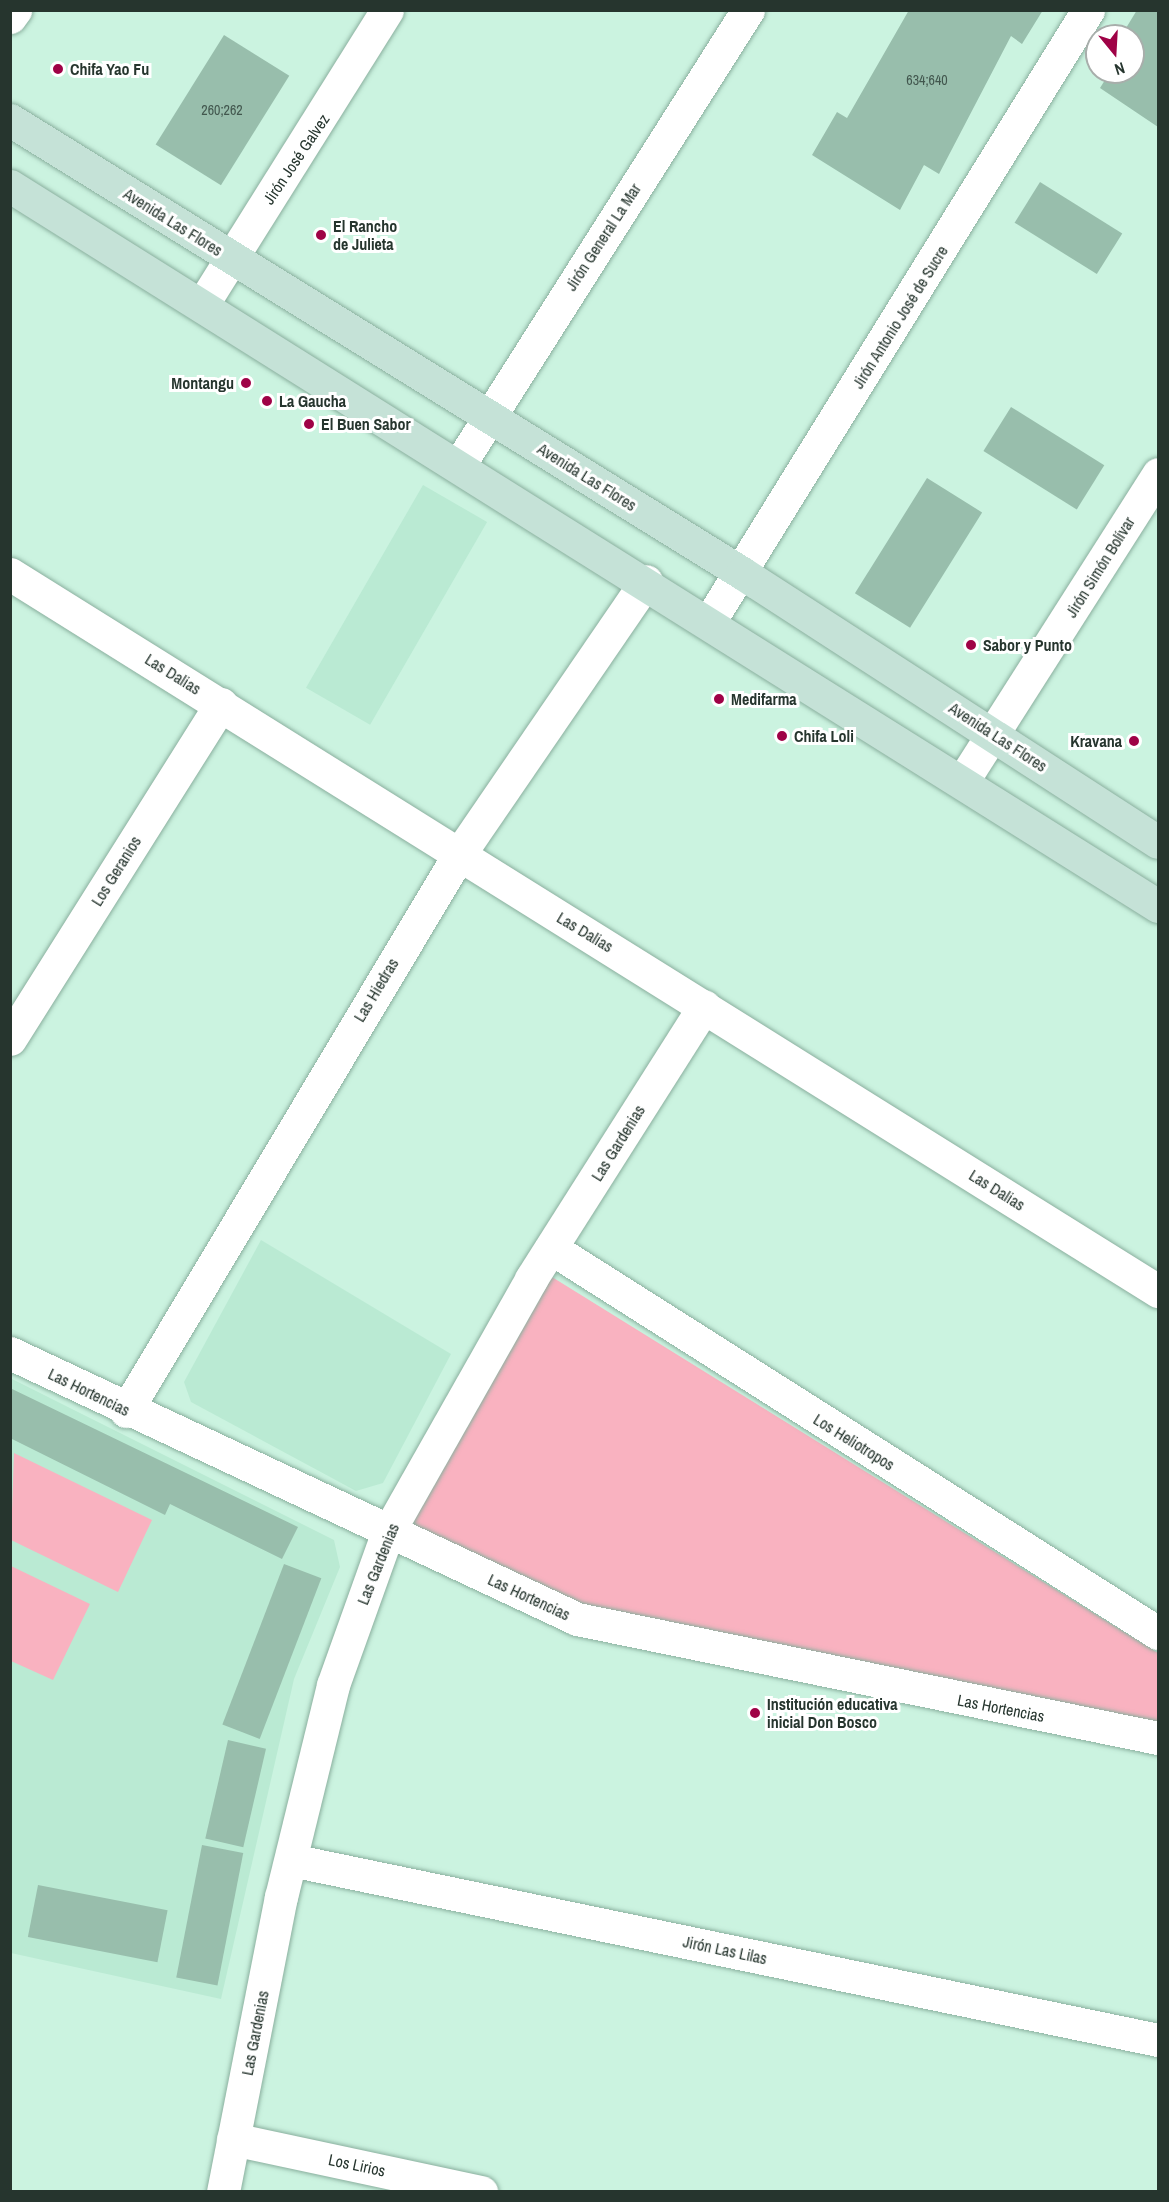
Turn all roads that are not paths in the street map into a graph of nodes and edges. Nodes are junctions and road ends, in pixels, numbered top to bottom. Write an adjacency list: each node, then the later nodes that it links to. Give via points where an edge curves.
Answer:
1 (15, 10): 5 (street)
2 (387, 10): 8 (street, Jirón José Galvez, via 316,132)
3 (748, 10): 10 (street, Jirón General La Mar)
4 (1088, 10): 13 (street, Jirón Antonio José de Sucre)
5 (10, 17)
6 (10, 120): 8 (street, Avenida Las Flores)
7 (10, 186): 9 (street)
8 (229, 257): 9 (street, Jirón José Galvez); 10 (street, Avenida Las Flores)
9 (202, 305): 11 (street)
10 (489, 417): 11 (street, Jirón General La Mar); 13 (street, Avenida Las Flores)
11 (459, 465): 15 (street)
12 (1158, 474): 18 (street, Jirón Simón Bolívar)
13 (742, 573): 16 (street, Jirón Antonio José de Sucre); 18 (street, Avenida Las Flores)
14 (10, 574): 17 (street, Las Dalias)
15 (646, 581): 16 (street); 21 (street, Las Hiedras)
16 (709, 622): 19 (street)
17 (221, 704): 21 (street, Las Dalias); 24 (street, Los Geranios)
18 (995, 735): 19 (street, Jirón Simón Bolívar); 20 (street, Avenida Las Flores)
19 (962, 782): 22 (street)
20 (1158, 842)
21 (458, 856): 23 (street, Las Dalias); 28 (street, Las Hiedras)
22 (1158, 906)
23 (704, 1006): 25 (street, Las Gardenias); 26 (street, Las Dalias)
24 (10, 1039)
25 (551, 1248): 29 (street, Las Gardenias); 30 (street, Los Heliotropos)
26 (1158, 1291)
27 (10, 1353): 28 (street, Las Hortencias)
28 (126, 1410): 29 (street, Las Hortencias)
29 (387, 1534): 31 (street, Las Hortencias, via 577,1619); 32 (street, Las Gardenias, via 333,1685)
30 (1158, 1633)
31 (1158, 1738)
32 (291, 1860): 33 (street, Jirón Las Lilas); 34 (street, Las Gardenias)
33 (1158, 2040)
34 (233, 2139): 35 (street, Las Gardenias); 36 (street, Los Lirios)
35 (223, 2192)
36 (482, 2192)

